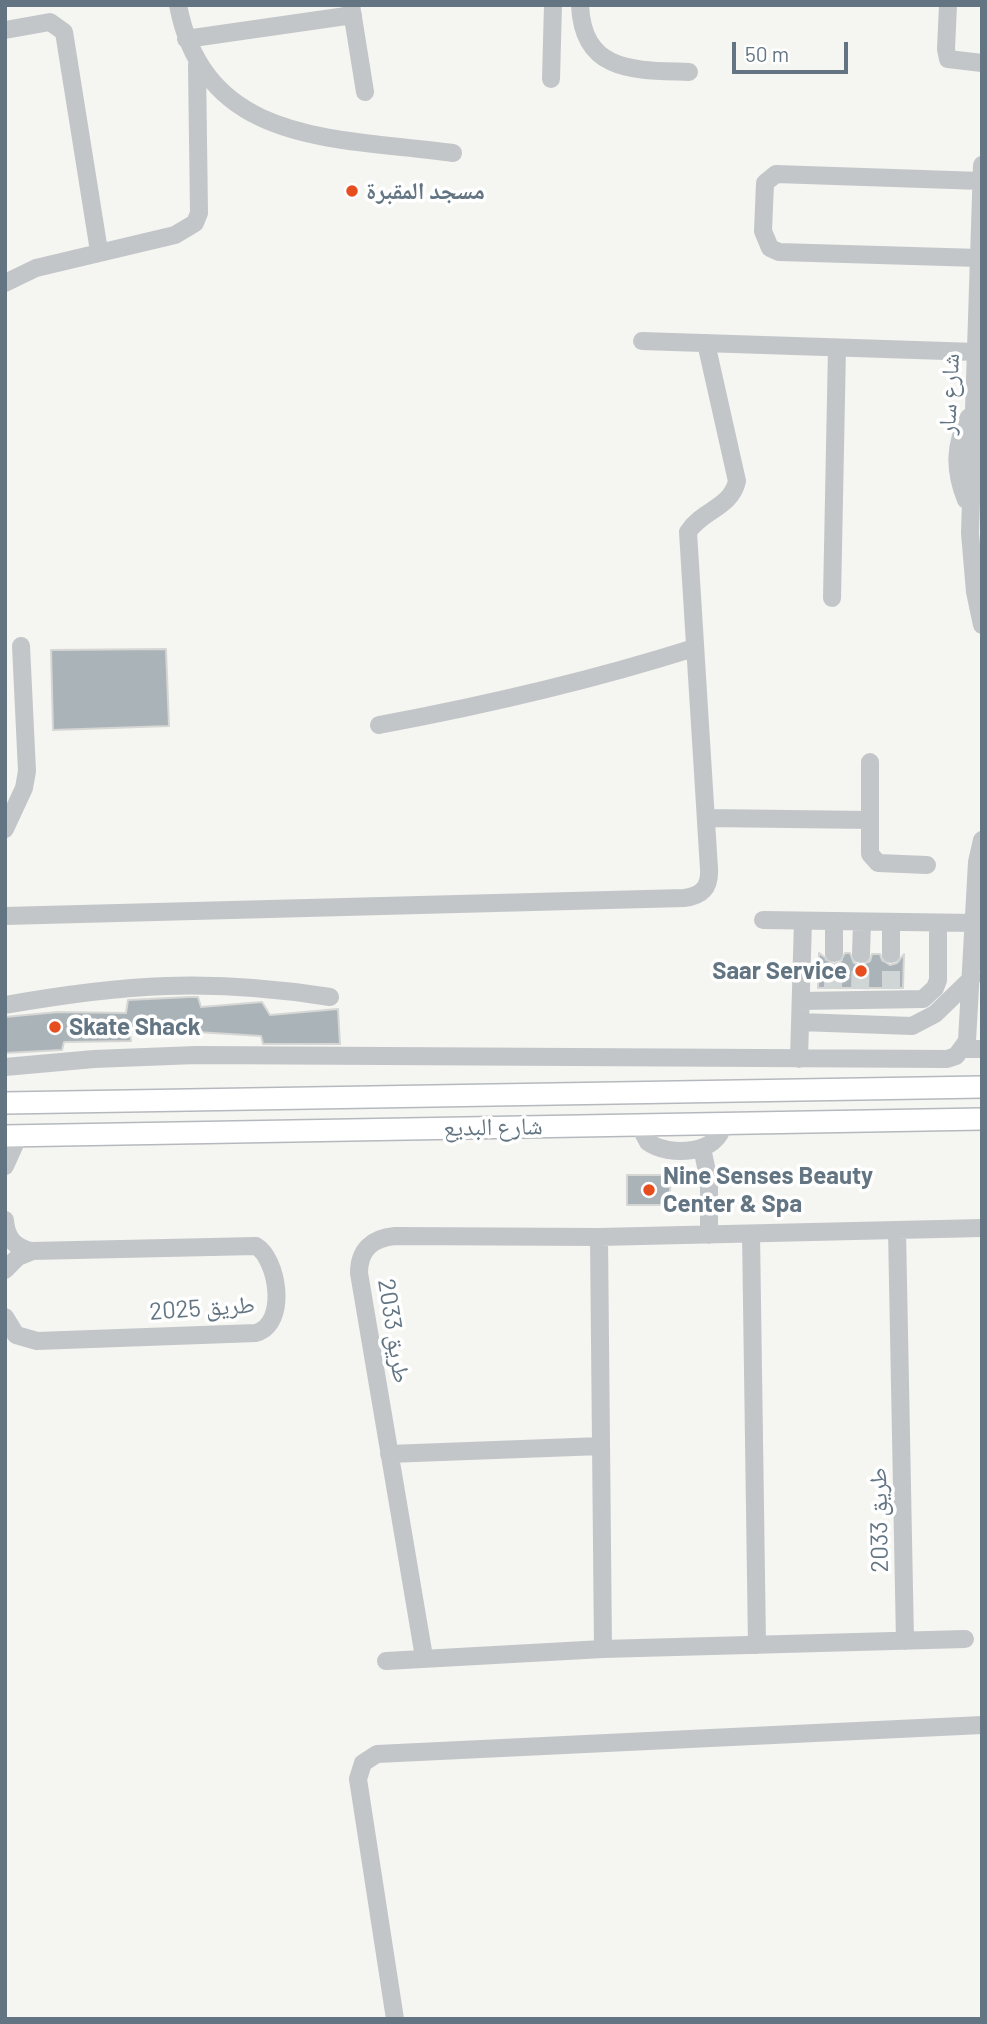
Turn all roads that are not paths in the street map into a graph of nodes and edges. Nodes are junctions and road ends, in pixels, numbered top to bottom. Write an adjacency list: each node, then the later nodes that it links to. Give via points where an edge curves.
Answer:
1 (178, 5): 7 (street)
2 (553, 5): 11 (street)
3 (580, 5): 10 (street, via 581,27 595,51 618,67)
4 (948, 5): 8 (street, via 946,54 953,62)
5 (352, 10): 7 (street); 12 (street)
6 (5, 30): 16 (street, via 50,22 64,32)
7 (186, 39): 9 (street)
8 (982, 63)
9 (197, 65): 13 (street, via 230,102 273,126); 16 (street, via 199,213 195,223 176,235)
10 (689, 72)
11 (551, 79)
12 (365, 92)
13 (453, 153)
14 (982, 165): 15 (street, شارع سار)
15 (981, 181): 17 (street, شارع سار); 17 (street, via 776,174 765,183 763,230 770,248 779,252)
16 (99, 251): 18 (street, via 36,268)
17 (979, 258): 22 (street, شارع سار)
18 (5, 283)
19 (642, 341): 20 (street)
20 (705, 343): 21 (street); 26 (street, via 737,481 728,502 695,521 688,532)
21 (837, 348): 22 (street); 23 (street)
22 (976, 352): 24 (street, شارع سار, via 972,570)
23 (832, 598)
24 (982, 625)
25 (21, 646): 31 (street, via 27,771)
26 (694, 648): 27 (street, via 551,689); 29 (street)
27 (379, 724)
28 (870, 762): 30 (street)
29 (706, 818): 30 (street); 34 (street, via 710,880 705,891 695,897)
30 (870, 820): 33 (street, via 873,859 878,863)
31 (5, 829)
32 (981, 849): 41 (street)
33 (927, 865)
34 (5, 916)
35 (763, 920): 36 (street)
36 (803, 921): 37 (street); 47 (street)
37 (834, 921): 38 (street); 42 (street)
38 (862, 922): 39 (street); 43 (street)
39 (891, 922): 40 (street); 44 (street)
40 (938, 923): 41 (street); 47 (street, via 935,988 923,999 833,995)
41 (974, 923): 45 (street)
42 (834, 953)
43 (861, 954)
44 (891, 954)
45 (972, 978): 49 (street, via 935,1014 912,1026); 50 (street, via 969,1032)
46 (330, 997): 48 (street, via 249,986 167,984)
47 (801, 1001): 49 (street)
48 (5, 1005)
49 (800, 1022): 51 (street)
50 (973, 1049): 51 (street, via 947,1059)
51 (799, 1059): 52 (street, via 196,1055)
52 (5, 1067)
53 (982, 1087): 54 (main road, شارع البديع)
54 (5, 1103)
55 (982, 1119): 56 (main road, شارع البديع)
56 (723, 1123): 57 (main road, شارع البديع); 59 (street, via 717,1140)
57 (639, 1125): 58 (main road, شارع البديع); 59 (street, via 648,1142 659,1149)
58 (12, 1136): 60 (street)
59 (702, 1148): 65 (street, via 709,1181)
60 (5, 1166)
61 (5, 1220): 67 (street, via 13,1243)
62 (982, 1228): 63 (street, طريق 2033)
63 (897, 1230): 64 (street, طريق 2033); 73 (street, طريق 2033)
64 (751, 1234): 65 (street, طريق 2033); 74 (street)
65 (709, 1235): 66 (street, طريق 2033)
66 (599, 1237): 70 (street); 71 (street, طريق 2033, via 395,1236 368,1246 359,1273)
67 (33, 1251): 68 (street); 69 (street, طريق 2025, via 250,1244 262,1249 269,1259 276,1317 268,1328 256,1333 37,1341 16,1335)
68 (5, 1270)
69 (5, 1317)
70 (601, 1446): 71 (street); 75 (street)
71 (389, 1454): 76 (street, طريق 2033)
72 (965, 1639): 73 (street)
73 (905, 1641): 74 (street)
74 (757, 1645): 75 (street)
75 (603, 1649): 76 (street)
76 (424, 1657): 77 (street)
77 (386, 1661)
78 (982, 1724): 79 (street, via 377,1754 363,1763 358,1779)
79 (395, 2019)

